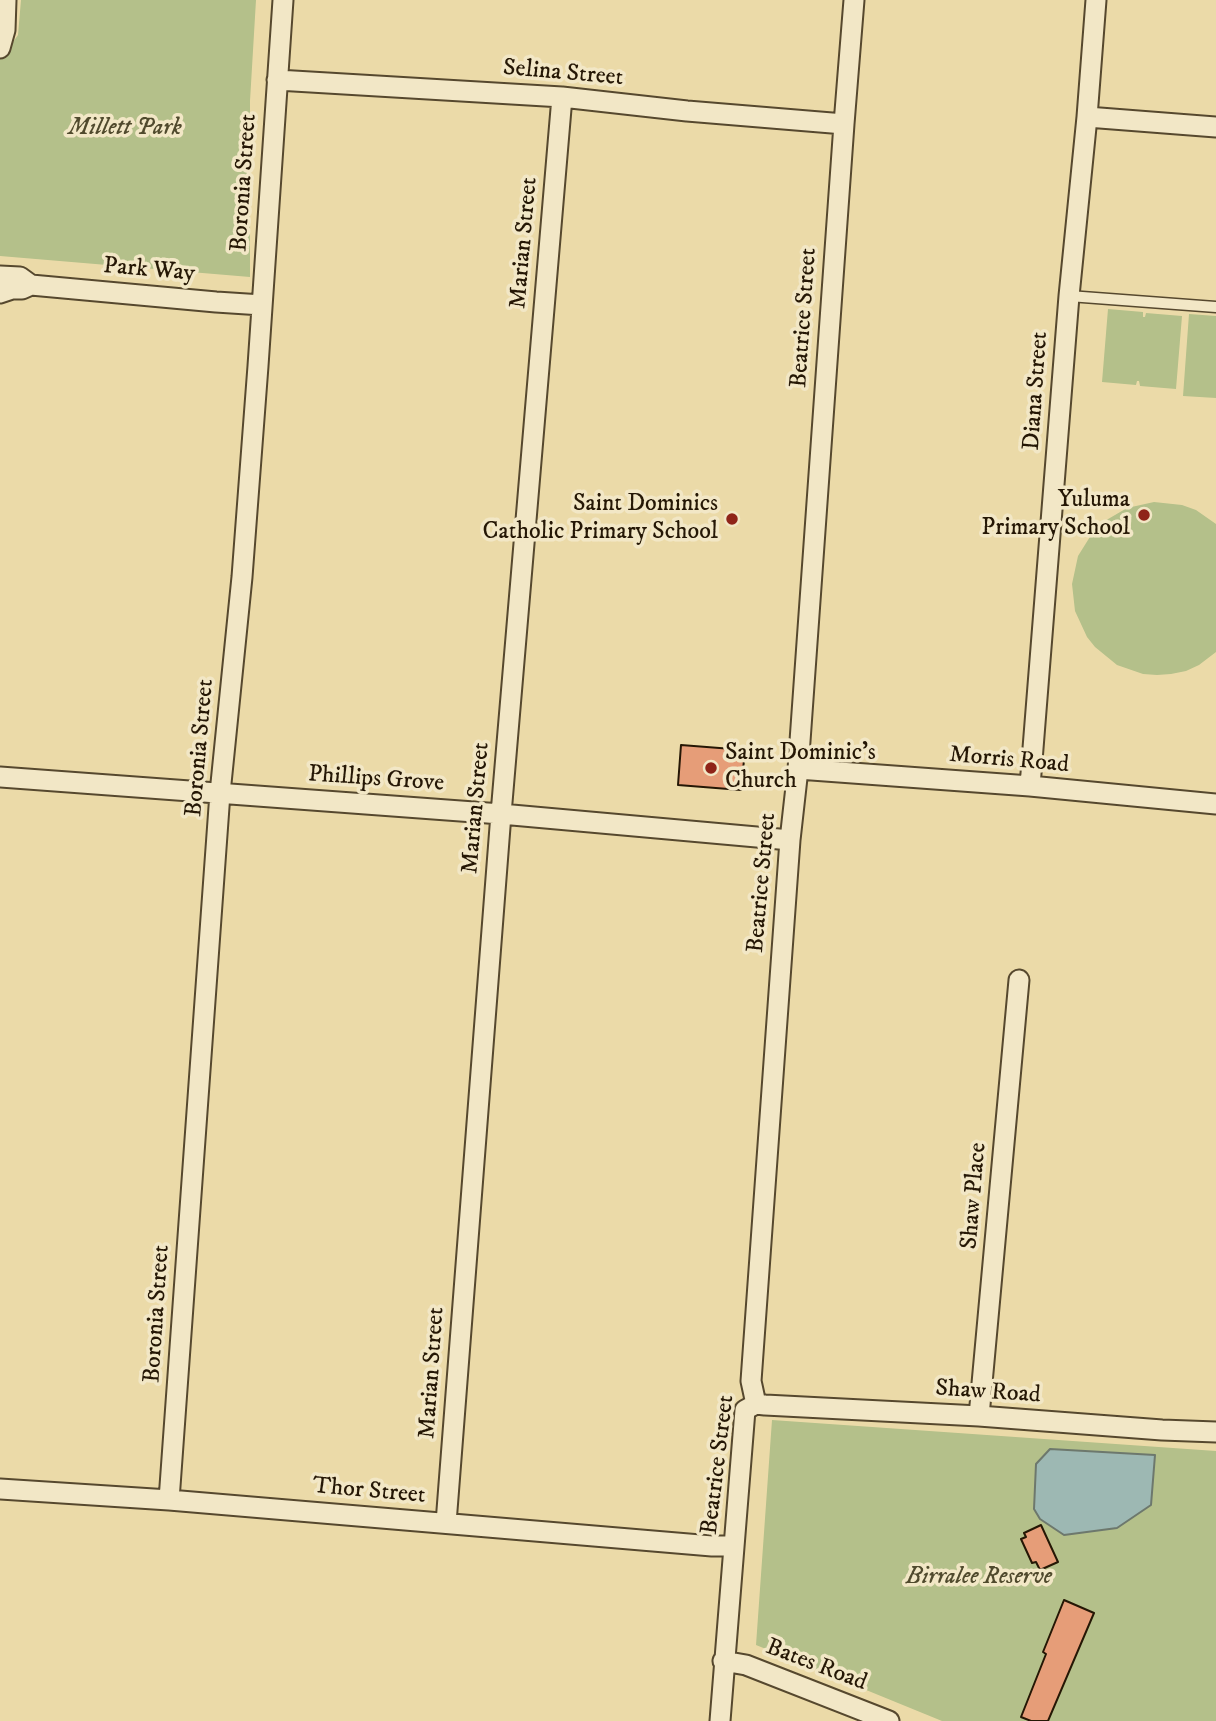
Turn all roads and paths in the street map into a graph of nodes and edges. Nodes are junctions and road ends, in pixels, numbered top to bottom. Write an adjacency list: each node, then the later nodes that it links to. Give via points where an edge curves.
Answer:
1 (6, 0): 5 (street)
2 (283, 0): 6 (street, Boronia Street)
3 (854, 0): 9 (street, Beatrice Street)
4 (1096, 0): 8 (street, Diana Street)
5 (1, 46)
6 (277, 80): 7 (street, Selina Street); 15 (street, Boronia Street)
7 (562, 97): 9 (street, Selina Street); 22 (street, Marian Street)
8 (1087, 117): 10 (street); 14 (street, Diana Street)
9 (844, 124): 17 (street, Beatrice Street)
10 (1216, 127)
11 (0, 275): 12 (street, Park Way, via 20,277)
12 (31, 285): 13 (street, Park Way); 15 (street, Park Way)
13 (0, 293)
14 (1069, 296): 16 (lane); 19 (street, Diana Street)
15 (262, 305): 20 (street, Boronia Street)
16 (1216, 307)
17 (798, 769): 19 (street, Morris Road); 23 (street, Beatrice Street)
18 (0, 777): 20 (street, Phillips Grove)
19 (1030, 786): 21 (street, Morris Road)
20 (220, 793): 22 (street, Phillips Grove); 29 (street, Boronia Street)
21 (1216, 804)
22 (501, 814): 23 (street, Phillips Grove); 30 (street, Marian Street)
23 (790, 840): 25 (street, Beatrice Street, via 751,1381)
24 (1019, 980): 26 (street, Shaw Place)
25 (756, 1404): 26 (street, Shaw Road); 31 (street, Beatrice Street, via 745,1410)
26 (979, 1416): 27 (street, Shaw Road)
27 (1216, 1432)
28 (0, 1489): 29 (street, Thor Street)
29 (169, 1500): 30 (street, Thor Street)
30 (446, 1523): 31 (street, Thor Street)
31 (733, 1546): 32 (street, Beatrice Street)
32 (723, 1661): 33 (street, Beatrice Street); 34 (street, Bates Road, via 746,1665)
33 (720, 1721)
34 (889, 1721)

